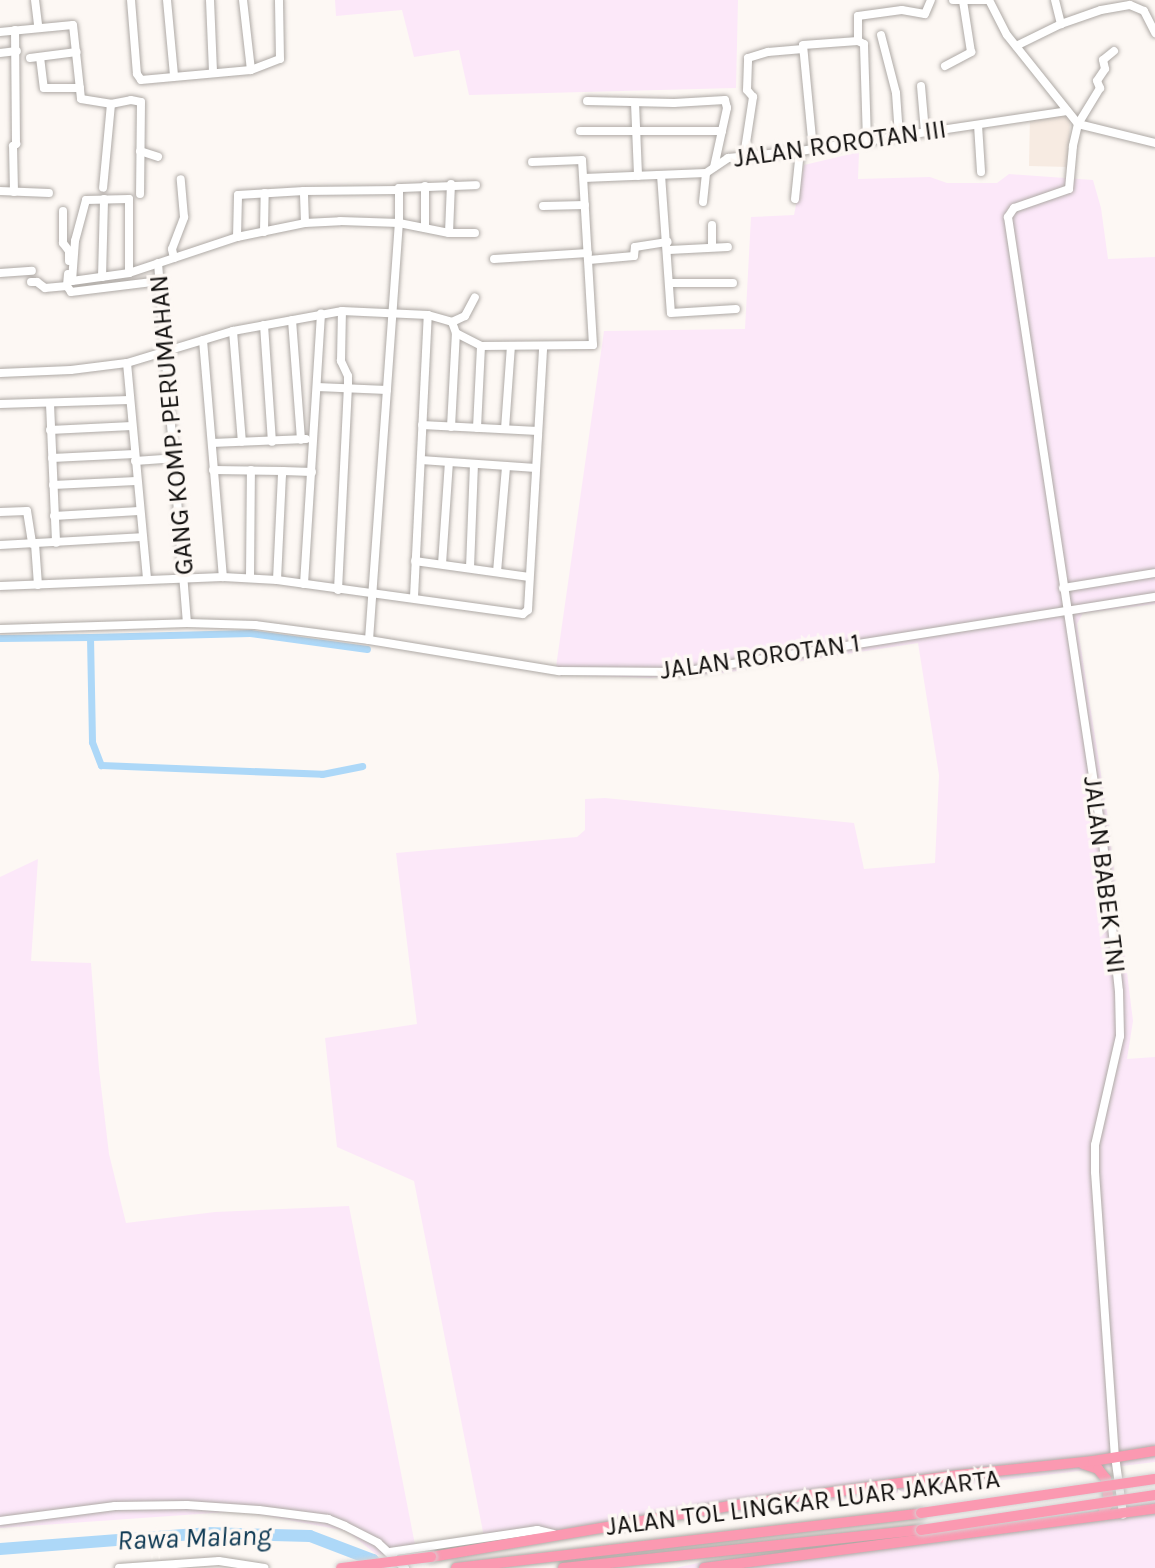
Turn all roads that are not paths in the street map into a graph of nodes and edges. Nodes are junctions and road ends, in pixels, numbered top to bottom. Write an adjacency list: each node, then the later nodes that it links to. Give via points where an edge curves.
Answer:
1 (35, 0): 15 (street)
2 (131, 0): 32 (street, via 138,77)
3 (167, 0): 32 (street)
4 (210, 0): 31 (street)
5 (243, 0): 30 (street)
6 (279, 0): 30 (street, via 282,56)
7 (931, 0): 20 (street, via 924,14 902,10 859,15)
8 (953, 0): 12 (street)
9 (989, 0): 12 (street); 21 (street)
10 (1055, 0): 14 (street)
11 (1101, 0): 13 (street)
12 (964, 1): 29 (street, via 971,52)
13 (1101, 10): 14 (street); 18 (street, via 1138,6)
14 (1061, 24): 21 (street)
15 (38, 26): 16 (street); 25 (street, via 74,27)
16 (15, 30): 17 (street); 23 (street)
17 (0, 32)
18 (1155, 33)
19 (881, 35): 45 (street, via 896,93)
20 (858, 41): 22 (street, via 805,44); 46 (street, via 864,44)
21 (1016, 47): 38 (street)
22 (803, 49): 48 (street); 51 (street, via 748,58 747,90 753,97)
23 (17, 51): 26 (street); 68 (street)
24 (1114, 51): 39 (street, via 1103,60 1105,69 1097,81 1100,88)
25 (77, 52): 27 (street); 34 (street)
26 (0, 53)
27 (40, 57): 28 (street); 34 (street, via 45,88)
28 (30, 58)
29 (945, 66)
30 (251, 70): 31 (street)
31 (213, 73): 32 (street)
32 (174, 76)
33 (921, 86): 44 (street)
34 (80, 88): 37 (street, via 81,100)
35 (587, 101): 36 (street)
36 (635, 103): 42 (street); 43 (street, via 724,100 727,108)
37 (111, 104): 49 (street, via 141,102); 64 (street)
38 (1067, 111): 39 (street); 40 (street, JALAN ROROTAN III)
39 (1078, 124): 47 (street); 174 (street, JALAN BABEK TNI, via 1069,189 1011,211 1011,238)
40 (978, 125): 44 (street, JALAN ROROTAN III); 55 (street)
41 (580, 131): 42 (street)
42 (636, 131): 43 (street); 58 (street)
43 (722, 131): 54 (street)
44 (925, 132): 45 (street, JALAN ROROTAN III)
45 (899, 136): 46 (street, JALAN ROROTAN III)
46 (867, 141): 48 (street, JALAN ROROTAN III)
47 (1155, 143)
48 (813, 149): 50 (street, JALAN ROROTAN III)
49 (140, 151): 52 (street); 71 (street)
50 (800, 151): 51 (street, JALAN ROROTAN III); 73 (street)
51 (744, 156): 54 (street, JALAN ROROTAN III, via 728,158)
52 (158, 157)
53 (532, 162): 60 (street, via 580,159)
54 (714, 167): 56 (street, JALAN ROROTAN III)
55 (981, 172)
56 (706, 173): 57 (street, JALAN ROROTAN III); 74 (street)
57 (662, 175): 58 (street, JALAN ROROTAN III); 86 (street)
58 (638, 176): 60 (street, JALAN ROROTAN III)
59 (181, 178): 90 (street, via 184,216 172,249)
60 (584, 178): 75 (street)
61 (451, 184): 62 (street); 63 (street); 83 (street)
62 (476, 185)
63 (425, 186): 65 (street); 81 (street)
64 (103, 188)
65 (399, 190): 67 (street); 79 (street)
66 (0, 191): 68 (street)
67 (304, 191): 70 (street); 78 (street)
68 (14, 192): 69 (street)
69 (49, 193)
70 (265, 193): 82 (street); 85 (street, via 237,197)
71 (140, 194)
72 (104, 199): 95 (street, via 129,199); 96 (street); 96 (street, via 85,200 72,281)
73 (795, 199)
74 (703, 202)
75 (585, 205): 76 (street); 89 (street)
76 (543, 206)
77 (63, 211): 101 (street, via 62,243 69,251)
78 (305, 223): 79 (street, GANG KOMP. PERUMAHAN); 82 (street, GANG KOMP. PERUMAHAN)
79 (400, 223): 81 (street, GANG KOMP. PERUMAHAN); 105 (street)
80 (712, 225): 87 (street)
81 (425, 228): 83 (street, GANG KOMP. PERUMAHAN)
82 (264, 232): 85 (street, GANG KOMP. PERUMAHAN)
83 (449, 233): 84 (street, GANG KOMP. PERUMAHAN)
84 (475, 233)
85 (237, 237): 90 (street, GANG KOMP. PERUMAHAN)
86 (668, 246): 87 (street); 89 (street, via 635,247 633,256); 100 (street)
87 (712, 247): 88 (street)
88 (728, 247)
89 (589, 257): 91 (street); 116 (street, via 593,345)
90 (174, 258): 92 (street, GANG KOMP. PERUMAHAN)
91 (494, 258)
92 (158, 263): 95 (street); 97 (street, GANG KOMP. PERUMAHAN)
93 (32, 271): 94 (street)
94 (0, 273)
95 (129, 273): 96 (street)
96 (102, 276)
97 (160, 281): 101 (street, via 71,292); 117 (street, GANG KOMP. PERUMAHAN)
98 (31, 282): 101 (street, via 45,288)
99 (733, 283): 100 (street)
100 (669, 284): 103 (street, via 674,314)
101 (67, 286)
102 (475, 297): 109 (street, via 465,316)
103 (736, 309)
104 (342, 312): 105 (street); 106 (street); 121 (street, via 341,360)
105 (389, 312): 107 (street); 122 (street)
106 (321, 314): 108 (street); 120 (street)
107 (428, 315): 109 (street); 126 (street)
108 (292, 320): 110 (street); 134 (street)
109 (452, 322): 112 (street)
110 (264, 325): 111 (street); 136 (street)
111 (233, 331): 113 (street); 135 (street)
112 (456, 333): 114 (street); 128 (street)
113 (203, 340): 117 (street); 137 (street)
114 (481, 346): 115 (street); 129 (street)
115 (511, 346): 116 (street); 130 (street)
116 (543, 347): 132 (street)
117 (167, 352): 118 (street); 140 (street, GANG KOMP. PERUMAHAN)
118 (127, 363): 119 (street); 123 (street)
119 (0, 373)
120 (317, 387): 121 (street); 133 (street)
121 (348, 388): 122 (street); 173 (street)
122 (387, 390): 175 (street)
123 (130, 400): 125 (street); 127 (street)
124 (0, 404): 125 (street)
125 (50, 404): 131 (street)
126 (422, 425): 128 (street); 141 (street)
127 (132, 426): 131 (street); 139 (street)
128 (451, 427): 129 (street)
129 (477, 428): 130 (street)
130 (505, 429): 132 (street)
131 (50, 430): 138 (street)
132 (538, 431): 145 (street)
133 (313, 439): 134 (street); 149 (street)
134 (301, 440): 136 (street)
135 (242, 442): 136 (street); 137 (street)
136 (272, 442)
137 (212, 443): 146 (street)
138 (52, 458): 139 (street); 151 (street)
139 (135, 458): 140 (street); 150 (street)
140 (174, 458): 168 (street, GANG KOMP. PERUMAHAN)
141 (421, 460): 142 (street); 159 (street)
142 (450, 462): 143 (street); 160 (street)
143 (474, 464): 144 (street); 161 (street)
144 (506, 466): 145 (street); 162 (street)
145 (536, 468): 165 (street)
146 (214, 470): 147 (street); 166 (street)
147 (251, 470): 148 (street); 164 (street)
148 (283, 471): 149 (street); 169 (street)
149 (312, 472): 170 (street)
150 (136, 481): 151 (street); 152 (street)
151 (53, 485): 154 (street)
152 (139, 511): 154 (street); 155 (street)
153 (0, 512): 157 (street, via 29,513)
154 (54, 516): 156 (street)
155 (141, 537): 156 (street); 167 (street)
156 (56, 543): 157 (street)
157 (33, 544): 158 (street); 171 (street)
158 (0, 545)
159 (415, 561): 160 (street); 176 (street)
160 (442, 564): 161 (street)
161 (470, 568): 162 (street)
162 (497, 572): 165 (street)
163 (1155, 573): 174 (street)
164 (250, 577): 166 (street); 169 (street)
165 (529, 577): 176 (street, via 528,610 523,614)
166 (223, 578): 168 (street)
167 (147, 579): 168 (street); 171 (street)
168 (185, 579): 179 (street, GANG KOMP. PERUMAHAN)
169 (277, 580): 170 (street)
170 (304, 584): 173 (street)
171 (38, 585): 172 (street)
172 (0, 586)
173 (338, 590): 175 (street)
174 (1064, 590): 178 (street, JALAN BABEK TNI)
175 (373, 595): 176 (street); 181 (street)
176 (414, 597)
177 (1155, 597): 178 (street, JALAN ROROTAN 1)
178 (1067, 607): 181 (street, JALAN ROROTAN 1, via 681,672 559,671); 183 (street, JALAN BABEK TNI, via 1103,842 1121,1014 1117,1058 1095,1145)
179 (187, 623): 180 (street, JALAN ROROTAN 1); 181 (street, JALAN ROROTAN 1, via 255,625)
180 (0, 629)
181 (369, 640)
182 (1155, 1451): 183 (highway)
183 (1115, 1456): 184 (highway); 188 (street, JALAN BABEK TNI)
184 (1077, 1463): 189 (highway, via 1102,1472 1109,1490 1106,1507); 191 (highway, via 859,1487)
185 (1155, 1479): 198 (highway, JALAN TOL LINGKAR LUAR JAKARTA, bridge, via 922,1513)
186 (1155, 1495): 199 (highway, JALAN TOL LINGKAR LUAR JAKARTA, bridge, via 921,1530)
187 (1155, 1509): 188 (highway)
188 (1123, 1514): 189 (highway)
189 (1085, 1517): 200 (highway)
190 (0, 1521): 192 (street, via 115,1506 219,1507 328,1519)
191 (554, 1534): 192 (street, via 537,1530); 196 (highway, bridge)
192 (390, 1552): 197 (street)
193 (156, 1566): 194 (street); 195 (street, via 219,1561)
194 (119, 1568)
195 (264, 1568)
196 (341, 1568)
197 (405, 1568)
198 (456, 1568)
199 (563, 1568)
200 (705, 1568)

